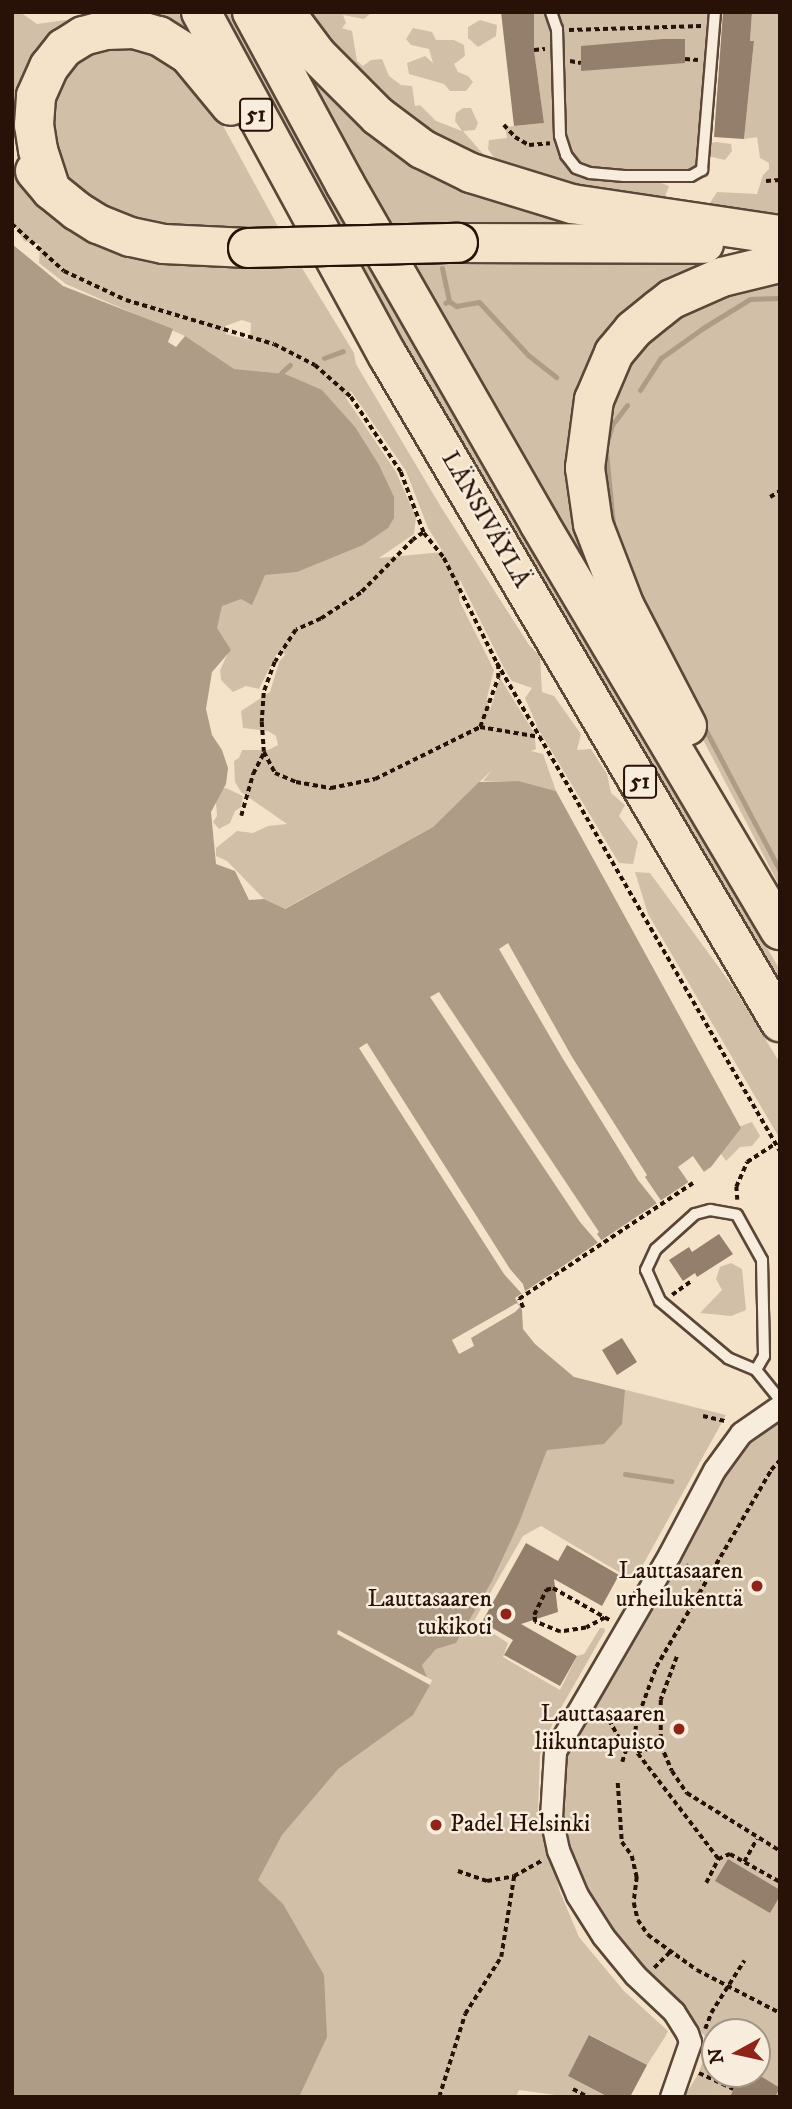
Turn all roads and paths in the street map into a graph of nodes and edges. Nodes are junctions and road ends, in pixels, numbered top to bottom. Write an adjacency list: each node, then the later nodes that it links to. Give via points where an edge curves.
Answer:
1 (201, 12): 14 (highway, LÄNSIVÄYLÄ / 51)
2 (252, 12): 27 (highway, LÄNSIVÄYLÄ / 51, via 539,523)
3 (285, 12): 16 (highway, via 317,55 378,116 422,149 471,173 572,204)
4 (551, 12): 7 (lane)
5 (715, 12): 6 (lane)
6 (714, 25): 7 (path); 10 (lane, via 702,170 691,176 590,173 571,162)
7 (556, 29): 10 (lane)
8 (12, 121): 13 (highway, via 25,158)
9 (504, 125): 10 (path, via 528,145 548,144)
10 (560, 136)
11 (780, 180): 12 (path)
12 (766, 181)
13 (51, 190): 14 (highway, via 34,125 36,96 49,68 64,48 83,36 134,29 159,36 188,54 214,82); 17 (highway, bridge, via 98,224 164,244 248,248 458,243)
14 (311, 218): 28 (highway, LÄNSIVÄYLÄ / 51)
15 (12, 224): 21 (path, via 64,271 126,300 274,344 315,365 369,420 401,472)
16 (780, 235)
17 (780, 247)
18 (780, 262): 27 (highway, via 687,291 633,330 601,379 588,431 585,468 593,524 613,578 715,780)
19 (780, 491): 20 (path)
20 (770, 497)
21 (424, 533): 22 (path, via 444,558); 25 (path, via 360,593 296,631 275,662 264,693)
22 (498, 663): 23 (path, via 498,678); 24 (path)
23 (480, 727): 24 (path); 25 (path, via 375,779 331,788 275,773)
24 (540, 737): 29 (path)
25 (264, 752): 26 (path)
26 (241, 816)
27 (780, 929)
28 (780, 1022)
29 (776, 1143): 30 (path); 32 (path, via 747,1162 736,1187)
30 (780, 1151)
31 (693, 1183): 35 (path, via 519,1300)
32 (737, 1215): 34 (lane, via 710,1210 695,1214 656,1249 646,1270); 36 (lane, via 762,1260 764,1356)
33 (691, 1281): 34 (path)
34 (662, 1303): 36 (lane, via 728,1358)
35 (523, 1308)
36 (756, 1370): 37 (lane)
37 (780, 1403): 46 (street, via 741,1433 714,1470)
38 (703, 1416): 39 (path)
39 (727, 1422)
40 (780, 1460): 42 (path)
41 (683, 1562): 42 (path)
42 (705, 1582): 49 (path, via 645,1692)
43 (605, 1618): 43 (path, via 553,1588 546,1590 534,1615 535,1622 560,1632 586,1628); 44 (path)
44 (615, 1624)
45 (677, 1657): 47 (path, via 661,1700)
46 (582, 1703): 48 (path, via 609,1720); 65 (street, via 555,1751 551,1817 558,1850 577,1895 603,1936 679,2019 690,2042)
47 (661, 1745): 49 (path); 52 (path, via 687,1793)
48 (626, 1750): 49 (path); 50 (path)
49 (635, 1750): 55 (path)
50 (622, 1762)
51 (618, 1783): 62 (path, via 622,1842 632,1856 637,1877 634,1903 638,1920 648,1935 669,1951)
52 (757, 1839): 53 (path); 56 (path)
53 (780, 1851)
54 (550, 1857): 58 (path)
55 (718, 1859): 56 (path, via 730,1854); 60 (path)
56 (744, 1862): 59 (path)
57 (458, 1871): 58 (path, via 487,1881)
58 (514, 1876): 68 (path, via 501,1957 466,2014)
59 (780, 1882)
60 (706, 1883)
61 (744, 1961): 62 (path)
62 (729, 1987): 63 (path); 64 (path)
63 (780, 2013)
64 (709, 2018)
65 (682, 2065): 67 (path); 70 (street)
66 (573, 2089): 69 (path)
67 (734, 2089)
68 (439, 2097)
69 (588, 2097)
70 (671, 2097)

